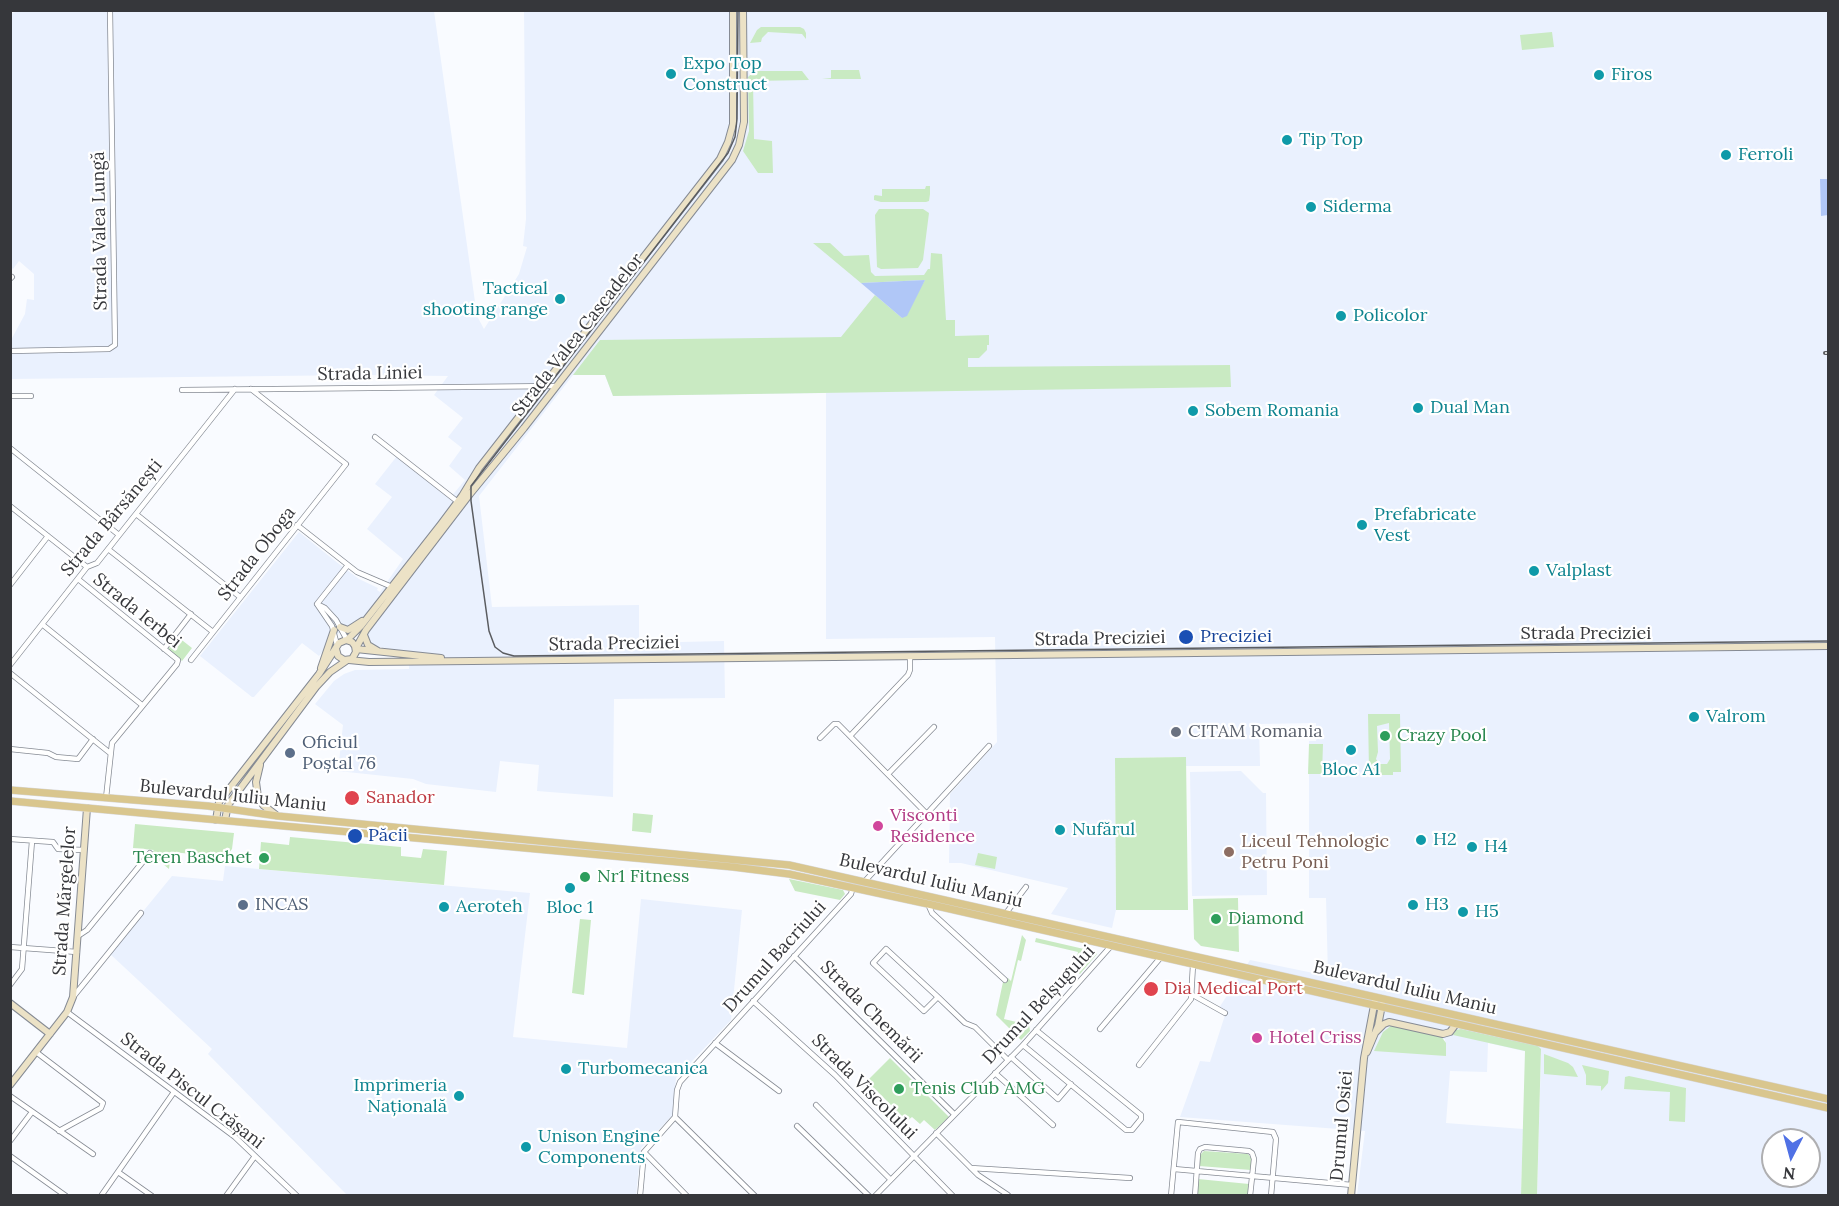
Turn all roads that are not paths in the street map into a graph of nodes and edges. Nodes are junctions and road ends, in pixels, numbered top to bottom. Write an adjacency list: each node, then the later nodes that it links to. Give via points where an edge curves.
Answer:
1 (110, 10): 10 (street, Strada Valea Lungă, via 115,345 109,349)
2 (732, 10): 4 (street, Strada Valea Cascadelor)
3 (742, 10): 5 (street, Strada Valea Cascadelor)
4 (733, 119): 5 (street); 6 (street, Strada Valea Cascadelor, via 720,159)
5 (744, 119): 7 (street, Strada Valea Cascadelor, via 732,160)
6 (673, 220): 7 (street); 8 (street, Strada Valea Cascadelor)
7 (681, 227): 9 (street, Strada Valea Cascadelor)
8 (636, 267): 9 (street); 11 (street, Strada Valea Cascadelor)
9 (644, 274): 12 (street, Strada Valea Cascadelor)
10 (10, 351)
11 (543, 386): 12 (street, Strada Liniei); 14 (street, Strada Liniei); 20 (street, Strada Valea Cascadelor, via 478,468)
12 (557, 386): 38 (street, Strada Valea Cascadelor)
13 (235, 389): 14 (street, Strada Liniei); 15 (street, Strada Liniei); 22 (street, Strada Bârsănești)
14 (251, 389): 23 (street, Strada Oboga, via 345,464)
15 (182, 390)
16 (10, 396): 17 (street)
17 (31, 396)
18 (375, 437): 20 (street)
19 (10, 448): 24 (street)
20 (458, 502): 31 (street, Strada Valea Cascadelor)
21 (10, 506): 25 (street)
22 (136, 514): 24 (street, Strada Bârsănești); 32 (street)
23 (297, 525): 27 (street); 32 (street, Strada Oboga)
24 (119, 535): 26 (street, Strada Bârsănești)
25 (48, 536): 28 (street); 30 (street)
26 (108, 549): 28 (street, Strada Bârsănești, via 97,563); 34 (street)
27 (348, 565): 31 (street); 36 (street, via 317,604 325,608)
28 (87, 567): 29 (street, Strada Bârsănești)
29 (78, 579): 35 (street, Strada Bârsănești); 42 (street, Strada Ierbei)
30 (10, 585)
31 (392, 586): 33 (street, Strada Valea Cascadelor)
32 (240, 597): 37 (street, Strada Oboga)
33 (372, 613): 36 (street, via 351,628); 39 (street, Strada Valea Cascadelor)
34 (191, 614): 37 (street); 42 (street)
35 (43, 625): 49 (street, Strada Bârsănești); 52 (street)
36 (337, 628): 39 (street); 41 (street); 51 (street)
37 (213, 632): 46 (street, Strada Oboga)
38 (364, 634): 43 (street, Strada Valea Cascadelor); 44 (street, via 368,645)
39 (347, 640): 41 (street); 43 (street)
40 (1828, 646): 45 (street, Strada Preciziei)
41 (337, 647): 47 (street, via 338,656); 51 (street)
42 (164, 649): 52 (street, Strada Ierbei, via 177,664)
43 (356, 649): 44 (street, Strada Preciziei); 47 (street, via 354,657)
44 (384, 653): 48 (street, Strada Preciziei)
45 (910, 656): 48 (street, Strada Preciziei); 54 (street, via 908,675)
46 (191, 660)
47 (348, 660): 48 (street, Strada Preciziei); 60 (street, via 323,678)
48 (447, 660)
49 (10, 665)
50 (10, 674): 56 (street)
51 (319, 674): 65 (street)
52 (142, 705): 59 (street, via 114,740)
53 (934, 727): 61 (street)
54 (850, 736): 55 (street, via 837,723); 61 (street)
55 (820, 738)
56 (93, 739): 58 (street, via 78,759); 59 (street)
57 (989, 746): 68 (street)
58 (10, 749)
59 (110, 753): 63 (street)
60 (260, 761): 67 (street); 69 (street, via 258,797)
61 (888, 774): 68 (street)
62 (10, 790): 63 (main road, Bulevardul Iuliu Maniu)
63 (106, 798): 65 (main road, Bulevardul Iuliu Maniu)
64 (10, 801): 66 (main road, Bulevardul Iuliu Maniu)
65 (217, 807): 67 (main road, Bulevardul Iuliu Maniu); 70 (street)
66 (87, 808): 70 (main road, Bulevardul Iuliu Maniu); 74 (street, Strada Mărgelelor)
67 (226, 808): 69 (main road, Bulevardul Iuliu Maniu); 71 (street)
68 (927, 813): 77 (street)
69 (278, 816): 76 (main road, Bulevardul Iuliu Maniu, via 744,859)
70 (216, 819): 71 (main road, Bulevardul Iuliu Maniu)
71 (225, 820): 79 (main road, Bulevardul Iuliu Maniu, via 743,868)
72 (10, 839): 73 (street)
73 (32, 841): 74 (street, via 53,842 58,849); 89 (street)
74 (84, 850): 85 (street, Strada Mărgelelor)
75 (150, 853): 85 (street)
76 (855, 879): 77 (main road, Bulevardul Iuliu Maniu); 79 (main road)
77 (865, 881): 80 (main road, Bulevardul Iuliu Maniu)
78 (1026, 887): 83 (street)
79 (853, 888): 81 (main road, Bulevardul Iuliu Maniu); 91 (street, Drumul Bacriului)
80 (930, 895): 81 (main road); 83 (main road, Bulevardul Iuliu Maniu)
81 (928, 904): 86 (main road, Bulevardul Iuliu Maniu); 96 (street, via 932,913)
82 (141, 913): 99 (street, Strada Mărgelelor)
83 (1006, 913): 84 (main road, Bulevardul Iuliu Maniu)
84 (1089, 932): 86 (main road); 94 (main road, Bulevardul Iuliu Maniu)
85 (78, 936): 90 (street, Strada Mărgelelor)
86 (1087, 941): 87 (main road, Bulevardul Iuliu Maniu)
87 (1111, 946): 92 (main road, Bulevardul Iuliu Maniu); 110 (street, Drumul Belșugului)
88 (10, 947): 89 (street)
89 (24, 948): 90 (street); 97 (street, via 22,969)
90 (77, 952): 99 (street, Strada Mărgelelor)
91 (794, 956): 103 (street, Drumul Bacriului); 134 (street, Strada Chemării)
92 (1161, 957): 93 (main road, Bulevardul Iuliu Maniu); 111 (street)
93 (1194, 965): 95 (main road, Bulevardul Iuliu Maniu); 98 (street)
94 (1237, 966): 95 (main road); 101 (main road, Bulevardul Iuliu Maniu)
95 (1235, 974): 105 (main road, Bulevardul Iuliu Maniu)
96 (1005, 980)
97 (10, 985)
98 (1191, 994): 108 (street); 121 (street)
99 (74, 997): 107 (street, Strada Mărgelelor)
100 (938, 997): 100 (street, via 886,949 873,963 924,1011); 118 (street)
101 (1375, 997): 102 (main road, Bulevardul Iuliu Maniu); 105 (street, Drumul Osiei)
102 (1384, 998): 106 (street, Drumul Osiei); 116 (main road, Bulevardul Iuliu Maniu)
103 (753, 1001): 114 (street, Drumul Bacriului); 143 (street, Strada Viscolului, via 835,1074)
104 (10, 1003): 113 (street)
105 (1373, 1005): 106 (main road, Bulevardul Iuliu Maniu); 119 (street, Drumul Osiei)
106 (1382, 1007): 109 (main road, Bulevardul Iuliu Maniu); 112 (street, Drumul Osiei)
107 (67, 1012): 113 (street, Strada Mărgelelor); 128 (street, Strada Piscul Crășani)
108 (1225, 1013)
109 (1456, 1024): 112 (street, via 1443,1034 1389,1022); 120 (main road, Bulevardul Iuliu Maniu)
110 (1036, 1029): 115 (street, Drumul Belșugului); 124 (street, via 1141,1115 1141,1119 1132,1130 1126,1130)
111 (1100, 1029)
112 (1375, 1033): 119 (street, Drumul Osiei)
113 (50, 1034): 117 (street, Strada Mărgelelor)
114 (715, 1043): 127 (street); 135 (street, Drumul Bacriului, via 678,1084)
115 (1023, 1045): 118 (street, Drumul Belșugului); 124 (street)
116 (1616, 1051): 120 (main road); 123 (main road, Bulevardul Iuliu Maniu)
117 (36, 1052): 125 (street, Strada Mărgelelor); 138 (street, via 103,1102 101,1108)
118 (1009, 1058): 122 (street, Drumul Belșugului); 124 (street, via 1058,1099)
119 (1364, 1058): 154 (street, Drumul Osiei)
120 (1615, 1060): 126 (main road, Bulevardul Iuliu Maniu)
121 (1139, 1065)
122 (995, 1073): 134 (street, Drumul Belșugului); 136 (street)
123 (1756, 1083): 126 (main road); 130 (main road, Bulevardul Iuliu Maniu)
124 (1071, 1084)
125 (10, 1085)
126 (1740, 1088): 132 (main road, Bulevardul Iuliu Maniu)
127 (779, 1091)
128 (174, 1092): 145 (street, Strada Piscul Crășani); 148 (street)
129 (10, 1096): 133 (street)
130 (1828, 1099)
131 (816, 1105): 153 (street)
132 (1828, 1108)
133 (32, 1112): 138 (street); 140 (street)
134 (954, 1114): 139 (street, Drumul Belșugului)
135 (675, 1117): 141 (street); 163 (street)
136 (1053, 1125)
137 (797, 1126): 164 (street)
138 (59, 1131): 142 (street)
139 (936, 1133): 143 (street, Drumul Belșugului); 146 (street)
140 (10, 1141)
141 (644, 1152): 155 (street); 162 (street)
142 (93, 1154)
143 (913, 1155): 153 (street, Drumul Belșugului); 166 (street, Strada Viscolului)
144 (10, 1156): 157 (street)
145 (255, 1156): 160 (street); 161 (street, Strada Piscul Crășani)
146 (971, 1168): 151 (street); 156 (street)
147 (1174, 1170): 149 (street); 152 (street, via 1178,1122 1273,1132); 167 (street)
148 (118, 1172): 158 (street); 159 (street)
149 (1196, 1172): 150 (street); 150 (street, via 1202,1148 1238,1150 1253,1155); 168 (street)
150 (1252, 1176): 152 (street); 169 (street)
151 (1130, 1178)
152 (1273, 1178): 154 (street); 170 (street)
153 (890, 1179): 165 (street, Drumul Belșugului)
154 (1352, 1185): 171 (street, Drumul Osiei)
155 (641, 1195)
156 (1008, 1195)
157 (66, 1196)
158 (101, 1196)
159 (152, 1196)
160 (226, 1196)
161 (297, 1196)
162 (687, 1196)
163 (755, 1196)
164 (869, 1196)
165 (875, 1196)
166 (953, 1196)
167 (1171, 1196)
168 (1195, 1196)
169 (1250, 1196)
170 (1271, 1196)
171 (1351, 1196)

